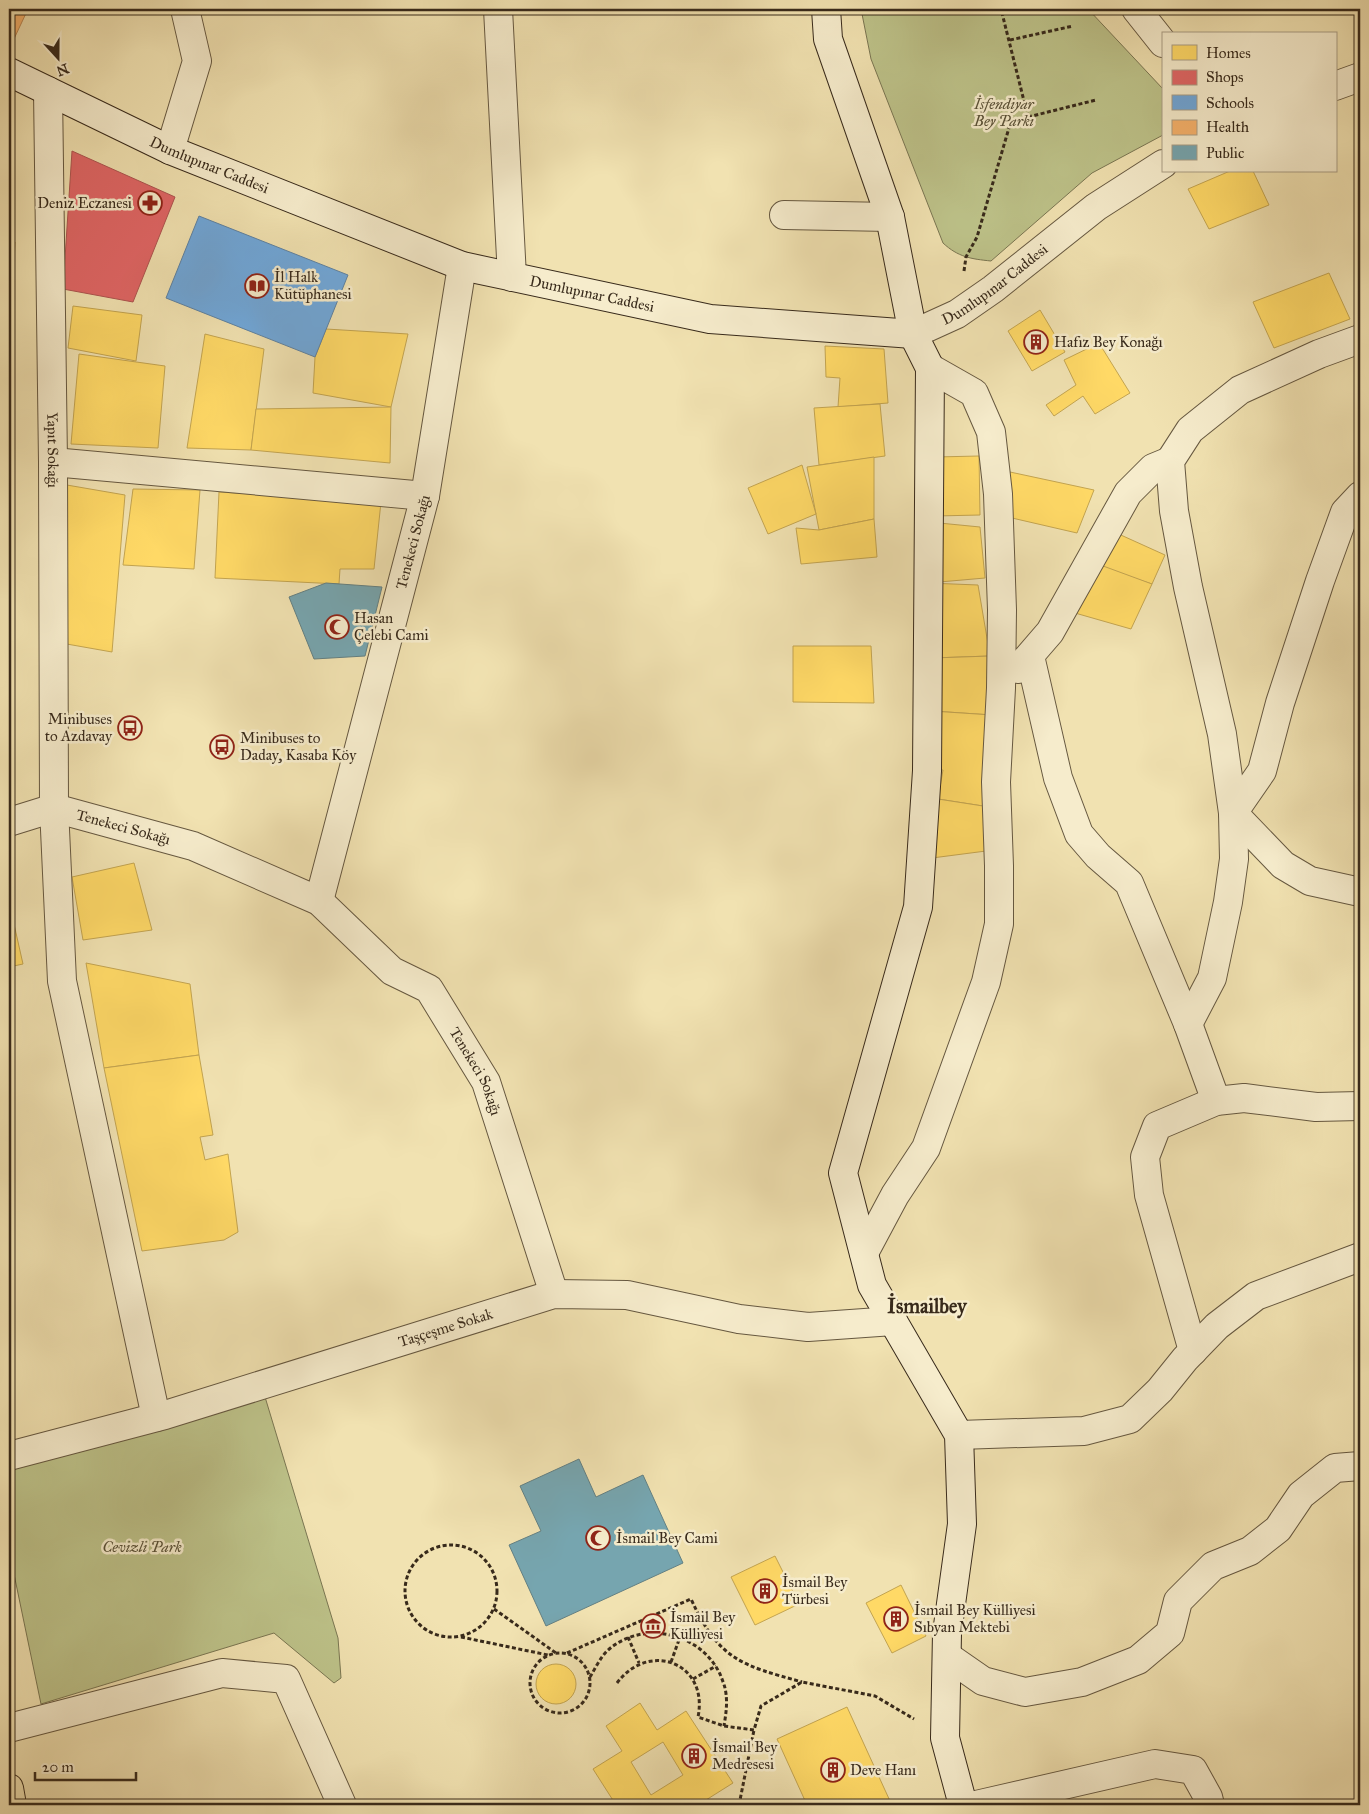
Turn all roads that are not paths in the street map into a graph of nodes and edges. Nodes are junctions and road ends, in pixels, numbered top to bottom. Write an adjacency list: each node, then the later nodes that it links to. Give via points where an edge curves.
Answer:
1 (185, 9): 10 (street, via 197,61)
2 (498, 9): 15 (street)
3 (826, 9): 13 (street, via 828,39)
4 (1136, 9): 5 (street)
5 (1162, 42)
6 (9, 72): 9 (street, Dumlupınar Caddesi)
7 (1360, 77): 8 (street)
8 (1336, 86)
9 (48, 91): 10 (street, Dumlupınar Caddesi); 20 (street, Yapıt Sokağı)
10 (170, 150): 14 (street, Dumlupınar Caddesi)
11 (1162, 165): 16 (street, Dumlupınar Caddesi, via 1096,207 958,314)
12 (784, 215): 13 (street)
13 (890, 217): 16 (street)
14 (462, 266): 15 (street, Dumlupınar Caddesi); 21 (street, Tenekeci Sokağı)
15 (512, 277): 16 (street, Dumlupınar Caddesi, via 710,319)
16 (913, 334): 18 (street)
17 (1360, 339): 19 (street, via 1240,390 1190,430)
18 (930, 368): 24 (street, via 974,393 991,432 998,494); 33 (street, via 927,771 918,907 843,1173)
19 (1170, 461): 23 (street, via 1153,468 1128,493 1050,632); 26 (street, via 1174,511 1222,734)
20 (53, 462): 21 (street); 25 (street, Yapıt Sokağı)
21 (425, 496): 29 (street, Tenekeci Sokağı)
22 (1355, 510): 26 (street, via 1320,581 1262,771)
23 (1030, 656): 24 (street); 30 (street, via 1058,778 1079,834 1129,883)
24 (1001, 688): 33 (street, via 996,782 998,924 986,982 926,1148 895,1195)
25 (54, 808): 27 (street); 29 (street, Tenekeci Sokağı, via 193,846); 38 (street, Yapıt Sokağı, via 62,981)
26 (1233, 813): 28 (street, via 1283,865 1310,882); 30 (street, via 1234,858 1220,942 1212,978)
27 (9, 822)
28 (1360, 892)
29 (319, 901): 35 (street, Tenekeci Sokağı, via 392,971 429,989 486,1082)
30 (1188, 1024): 31 (street)
31 (1216, 1101): 32 (street, via 1244,1098 1316,1107); 37 (street, via 1157,1126 1145,1157 1149,1195)
32 (1360, 1106)
33 (864, 1253): 36 (street, via 872,1285)
34 (1360, 1257): 37 (street, via 1256,1296 1217,1326)
35 (554, 1294): 36 (street, Taşçeşme Sokak, via 627,1295 739,1319 808,1327); 38 (street, Taşçeşme Sokak)
36 (893, 1321): 39 (street)
37 (1193, 1351): 39 (street, via 1130,1419 1084,1432)
38 (156, 1417): 40 (street, Taşçeşme Sokak)
39 (959, 1435): 42 (street, via 962,1524 947,1633)
40 (9, 1456)
41 (1360, 1466): 42 (street, via 1335,1468 1300,1495 1278,1529 1250,1552 1213,1566 1178,1601 1170,1633 1138,1660 1082,1682 1025,1692 983,1681)
42 (947, 1656): 47 (street, via 945,1738)
43 (9, 1728): 46 (street, via 222,1673 286,1679)
44 (9, 1788): 45 (main road)
45 (12, 1805)
46 (342, 1805)
47 (963, 1805)
48 (976, 1805): 49 (street, via 1155,1764 1193,1770)
49 (1210, 1805)

